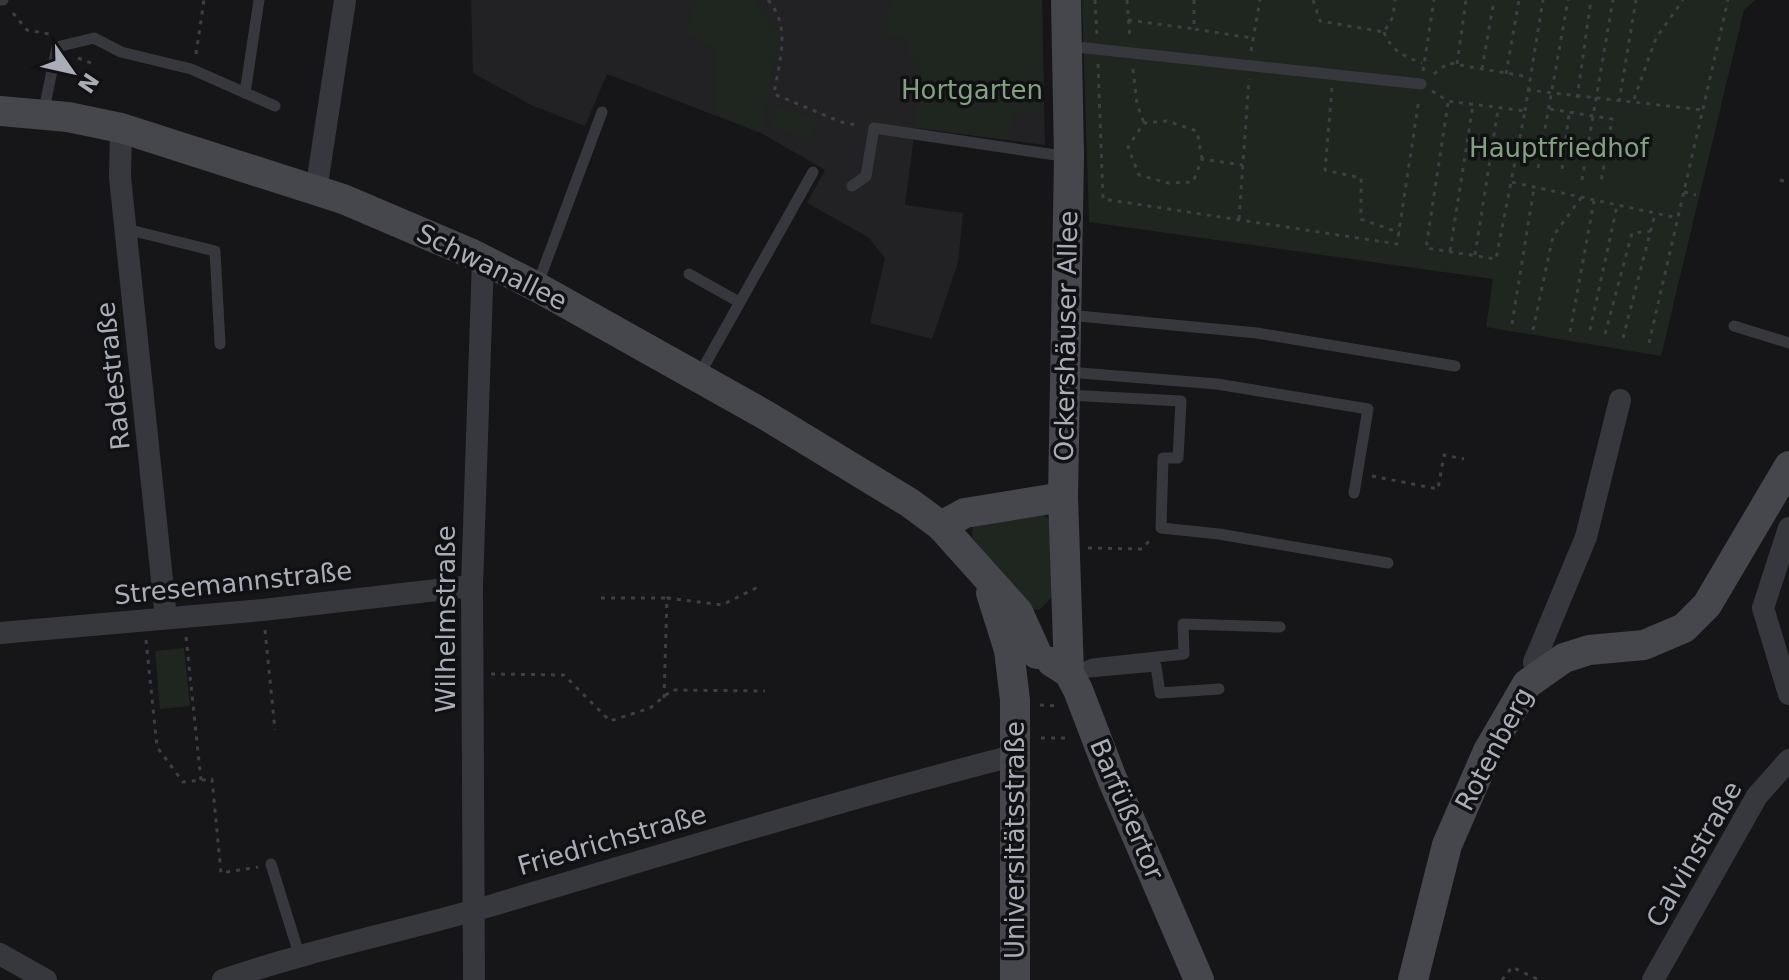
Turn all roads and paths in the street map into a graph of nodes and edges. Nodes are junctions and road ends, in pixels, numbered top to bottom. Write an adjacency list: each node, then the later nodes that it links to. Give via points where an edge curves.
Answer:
1 (2, 0): 29 (path, via 27,30)
2 (204, 0): 39 (path)
3 (259, 0): 45 (lane)
4 (345, 0): 79 (street)
5 (768, 0): 65 (path, via 778,12 784,35 774,94 841,122)
6 (1066, 0): 30 (street, Ockershäuser Allee)
7 (1095, 0): 31 (path)
8 (1127, 0): 24 (path)
9 (1194, 0): 25 (path)
10 (1260, 0): 27 (path)
11 (1313, 0): 26 (path, via 1320,21)
12 (1395, 0): 26 (path)
13 (1434, 0): 35 (path)
14 (1466, 0): 37 (path)
15 (1494, 0): 38 (path)
16 (1519, 0): 40 (path)
17 (1543, 0): 41 (path)
18 (1568, 0): 46 (path)
19 (1591, 0): 47 (path)
20 (1613, 0): 48 (path)
21 (1636, 0): 51 (path)
22 (1683, 0): 50 (path, via 1656,38)
23 (1728, 0): 56 (path)
24 (1128, 20): 25 (path); 28 (path)
25 (1194, 29): 27 (path)
26 (1384, 32): 35 (path, via 1401,55)
27 (1252, 38): 36 (path)
28 (1130, 40)
29 (71, 41): 39 (lane, via 94,38 121,52); 61 (lane, via 57,47)
30 (1067, 46): 31 (lane); 66 (street, Ockershäuser Allee)
31 (1098, 49): 36 (lane); 87 (path, via 1103,199)
32 (71, 56): 34 (path)
33 (1132, 63): 63 (path)
34 (93, 64)
35 (1424, 64): 43 (path)
36 (1250, 65): 43 (lane); 68 (path)
37 (1457, 65): 38 (path); 43 (path, via 1448,63)
38 (1482, 69): 40 (path)
39 (193, 70): 45 (lane)
40 (1506, 74): 41 (path)
41 (1529, 77): 44 (path)
42 (1332, 84): 90 (path, via 1325,170 1361,178 1361,219)
43 (1421, 84): 49 (path); 90 (path)
44 (1527, 90): 46 (path); 58 (path)
45 (245, 93): 53 (lane)
46 (1553, 95): 47 (path); 55 (path)
47 (1577, 98): 48 (path)
48 (1597, 100): 51 (path); 62 (path)
49 (1448, 101): 52 (path); 91 (path, via 1426,248)
50 (1633, 101): 51 (path); 56 (path)
51 (1619, 102)
52 (1473, 105): 54 (path); 91 (path)
53 (275, 106)
54 (1498, 109): 58 (path); 93 (path)
55 (1550, 109): 60 (path); 69 (path)
56 (1703, 110): 80 (path)
57 (0, 111): 61 (street, Schwanallee)
58 (1525, 111): 74 (path)
59 (602, 112): 95 (lane)
60 (1569, 114): 62 (path); 70 (path)
61 (43, 115): 64 (street, Schwanallee)
62 (1593, 117): 72 (path); 75 (path, via 1612,119)
63 (1144, 123): 67 (path, via 1167,121 1197,131); 67 (path, via 1128,147 1139,175 1168,183 1193,182)
64 (121, 128): 79 (street, Schwanallee); 88 (street, Radestraße)
65 (874, 128): 66 (lane); 77 (lane, via 866,176)
66 (1069, 157): 97 (street, Ockershäuser Allee)
67 (1202, 159): 68 (path)
68 (1243, 165): 87 (path)
69 (1538, 168)
70 (1562, 169)
71 (813, 172): 96 (lane)
72 (1582, 180)
73 (1780, 180): 76 (path)
74 (1511, 182): 78 (path); 93 (path, via 1496,259)
75 (1601, 182)
76 (1789, 183)
77 (852, 186)
78 (1534, 188): 82 (path); 98 (path)
79 (316, 191): 92 (street, Schwanallee)
80 (1684, 192): 81 (path); 86 (path)
81 (1696, 195)
82 (1581, 198): 83 (path); 100 (path, via 1553,236)
83 (1594, 201): 84 (path); 102 (path)
84 (1617, 206): 85 (path); 101 (path)
85 (1655, 214): 86 (path); 89 (path)
86 (1678, 218): 105 (path)
87 (1239, 220): 90 (path, via 1397,244)
88 (126, 229): 107 (lane, via 215,251); 128 (street, Radestraße)
89 (1651, 231): 103 (path, via 1632,233); 104 (path)
90 (1400, 233)
91 (1450, 252): 93 (path)
92 (472, 254): 95 (street, Schwanallee); 122 (street, Wilhelmstraße)
93 (1475, 256)
94 (689, 274): 96 (lane)
95 (537, 287): 109 (street, Schwanallee)
96 (739, 302): 109 (lane)
97 (1068, 315): 108 (lane, via 1257,333); 110 (street, Ockershäuser Allee)
98 (1512, 324)
99 (1734, 326): 106 (lane)
100 (1533, 330)
101 (1590, 330)
102 (1570, 332)
103 (1605, 334)
104 (1623, 338)
105 (1649, 343)
106 (1789, 343)
107 (220, 344)
108 (1455, 366)
109 (698, 377): 117 (street, Schwanallee, via 865,474)
110 (1067, 383): 114 (lane, via 1203,382 1368,409); 116 (street, Ockershäuser Allee); 118 (lane, via 1181,401 1178,458 1163,458)
111 (1620, 400): 134 (street, via 1586,537 1534,662)
112 (1464, 459): 114 (path, via 1444,455 1438,489)
113 (1789, 466): 134 (street, Rotenberg, via 1707,605 1684,628 1644,645 1589,650)
114 (1356, 474): 115 (lane)
115 (1354, 493)
116 (1063, 497): 117 (street, via 965,513); 120 (street, Ockershäuser Allee)
117 (941, 526): 131 (street, Schwanallee, via 1018,612)
118 (1161, 528): 120 (path, via 1142,549); 121 (lane)
119 (1789, 528): 137 (street, via 1763,608)
120 (1064, 548): 124 (street, Ockershäuser Allee)
121 (1388, 563)
122 (472, 586): 127 (street, Stresemannstraße); 133 (street, Wilhelmstraße)
123 (760, 586): 126 (path, via 722,605)
124 (1065, 594): 131 (street); 132 (street, Ockershäuser Allee)
125 (601, 598): 126 (path)
126 (667, 598): 138 (path)
127 (263, 610): 128 (street, Stresemannstraße); 141 (path)
128 (165, 618): 130 (street, Stresemannstraße); 145 (path); 145 (path, via 157,747 183,782)
129 (1280, 627): 132 (lane, via 1183,624 1184,654 1093,664)
130 (0, 633)
131 (1026, 647): 132 (street); 139 (street, Universitätsstraße)
132 (1069, 673): 135 (lane, via 1156,666 1160,693); 154 (street, Barfüßertor)
133 (474, 674): 138 (path, via 564,675 610,721); 147 (street, Wilhelmstraße)
134 (1537, 674): 155 (street, Rotenberg, via 1507,714 1461,809)
135 (1219, 689)
136 (765, 691): 138 (path, via 672,690)
137 (1789, 694)
138 (664, 698)
139 (1026, 702): 140 (path); 143 (street, Universitätsstraße)
140 (1055, 706)
141 (275, 730)
142 (1064, 738): 143 (path)
143 (1028, 746): 147 (street, Friedrichstraße); 153 (street, Universitätsstraße)
144 (1789, 760): 158 (street, Calvinstraße, via 1757,796)
145 (201, 781): 146 (path, via 212,779 221,873)
146 (271, 864): 149 (lane)
147 (475, 910): 149 (street, Friedrichstraße); 152 (street, Wilhelmstraße)
148 (0, 954): 150 (street)
149 (299, 954): 151 (street, Friedrichstraße)
150 (46, 980)
151 (223, 980)
152 (474, 980)
153 (1015, 980)
154 (1199, 980)
155 (1413, 980)
156 (1502, 980): 157 (path, via 1512,967)
157 (1539, 980)
158 (1653, 980)

